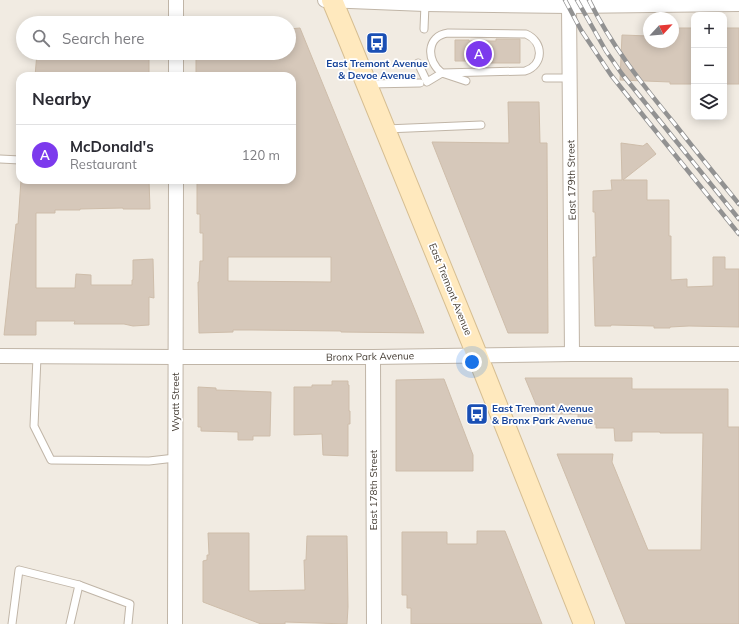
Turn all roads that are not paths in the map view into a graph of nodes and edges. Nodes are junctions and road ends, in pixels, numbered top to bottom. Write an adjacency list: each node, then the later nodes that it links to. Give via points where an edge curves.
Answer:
1 (176, 0): 9 (street)
2 (325, 0): 3 (street)
3 (332, 0): 6 (street); 19 (main road, East Tremont Avenue)
4 (452, 2): 5 (street); 6 (street)
5 (525, 3): 8 (street)
6 (425, 4): 10 (lane)
7 (739, 4): 8 (street)
8 (569, 6): 16 (street, East 179th Street)
9 (176, 16)
10 (424, 29)
11 (176, 60): 13 (street)
12 (418, 63): 14 (lane, via 427,82)
13 (176, 72)
14 (442, 73): 14 (lane, via 525,71 536,63 539,47 533,37 521,33 443,34 432,44 430,54 432,61); 17 (lane)
15 (546, 78): 16 (lane)
16 (569, 78): 25 (street, East 179th Street)
17 (466, 81)
18 (420, 83): 19 (lane)
19 (367, 84): 21 (main road, East Tremont Avenue)
20 (481, 125): 21 (lane)
21 (386, 129): 27 (main road, East Tremont Avenue)
22 (0, 159): 23 (lane)
23 (16, 160)
24 (176, 184): 31 (street, Wyatt Street)
25 (572, 354): 26 (street, Bronx Park Avenue); 27 (street, Bronx Park Avenue)
26 (739, 354)
27 (477, 355): 30 (street, Bronx Park Avenue); 39 (main road, East Tremont Avenue)
28 (0, 356): 29 (street, Bronx Park Avenue)
29 (37, 356): 31 (street, Bronx Park Avenue); 32 (lane, via 34,426 51,460)
30 (373, 356): 31 (street, Bronx Park Avenue); 38 (street, East 178th Street)
31 (175, 357): 32 (street, Wyatt Street)
32 (175, 458): 37 (street, Wyatt Street)
33 (79, 585): 34 (lane, via 19,570); 35 (lane); 36 (lane, via 130,604)
34 (12, 624)
35 (70, 624)
36 (128, 624)
37 (175, 624)
38 (374, 624)
39 (584, 624)

